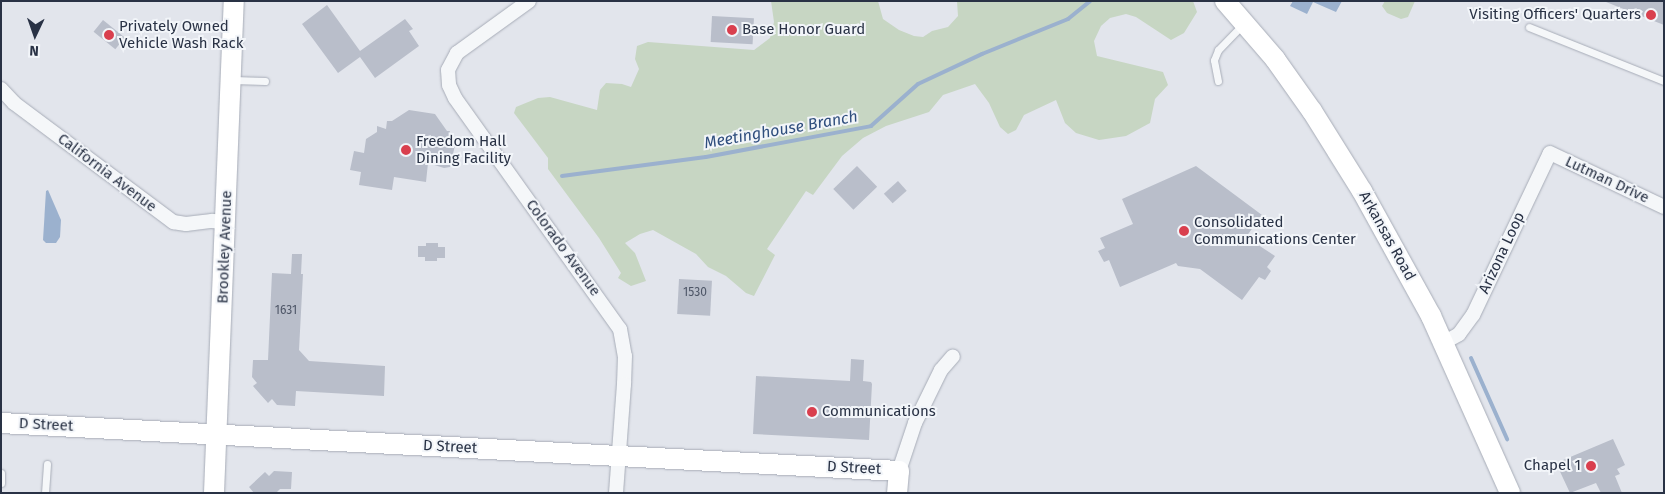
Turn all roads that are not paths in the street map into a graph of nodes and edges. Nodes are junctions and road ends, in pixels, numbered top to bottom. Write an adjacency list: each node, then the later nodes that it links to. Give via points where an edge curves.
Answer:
1 (234, 1): 6 (street, Brookley Avenue)
2 (529, 1): 18 (street, Colorado Avenue, via 454,57 448,70 449,85 455,98 620,329 624,375)
3 (1228, 2): 4 (street, Arkansas Road)
4 (1245, 23): 7 (lane, via 1218,50 1214,60); 14 (street, Arkansas Road, via 1275,59 1350,170)
5 (1529, 27): 8 (lane)
6 (231, 80): 9 (lane); 13 (street, Brookley Avenue)
7 (1218, 81)
8 (1664, 81)
9 (265, 82)
10 (1, 89): 13 (street, California Avenue, via 14,103 173,222)
11 (1550, 153): 12 (street, Lutman Drive); 14 (street, Arizona Loop, via 1473,315 1459,334)
12 (1664, 207)
13 (226, 222): 17 (street, Brookley Avenue)
14 (1443, 343): 27 (street, Arkansas Road)
15 (953, 356): 20 (street, via 941,370 915,423)
16 (1, 423): 17 (street, D Street)
17 (217, 434): 18 (street, D Street); 24 (street, Brookley Avenue)
18 (619, 456): 20 (street, D Street); 25 (street, Colorado Avenue)
19 (47, 464): 23 (lane)
20 (899, 471): 26 (street)
21 (1, 473): 22 (lane)
22 (1, 484)
23 (45, 493)
24 (214, 493)
25 (616, 493)
26 (897, 493)
27 (1510, 493)

